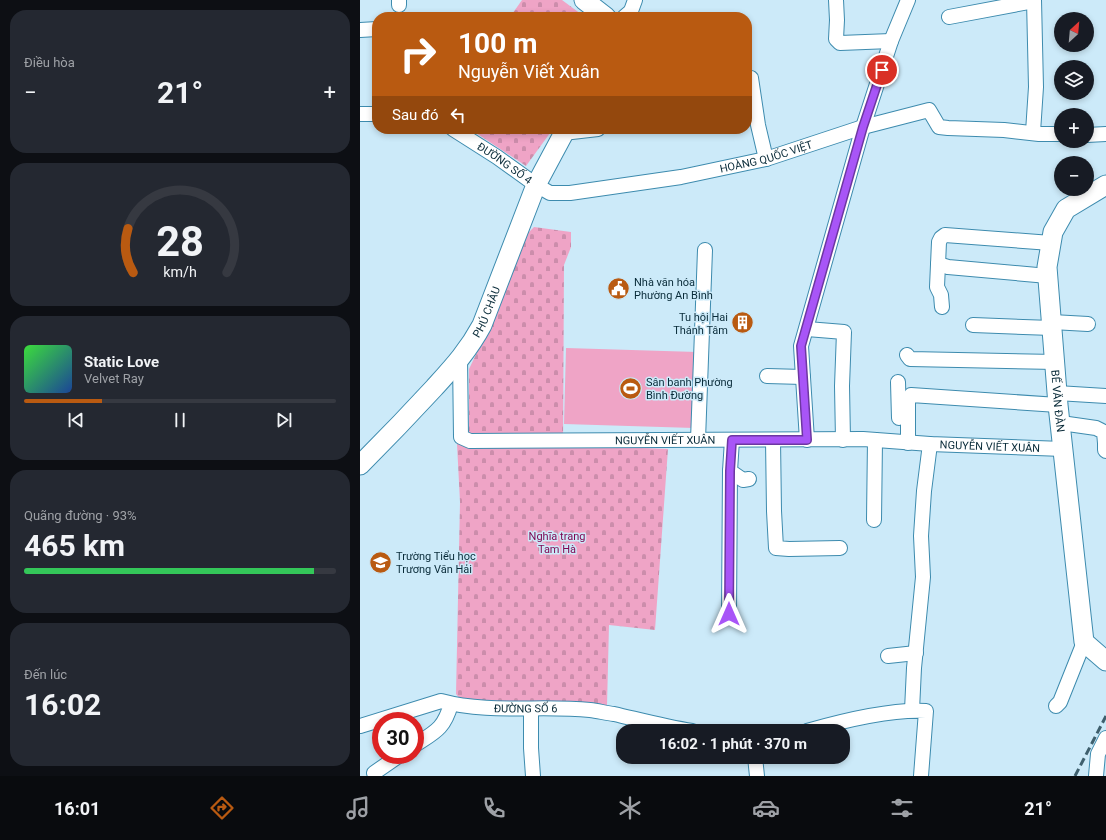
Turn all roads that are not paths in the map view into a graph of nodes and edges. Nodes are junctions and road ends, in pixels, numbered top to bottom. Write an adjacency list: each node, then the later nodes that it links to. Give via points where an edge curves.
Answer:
1 (584, 0): 6 (street)
2 (635, 0): 7 (street)
3 (836, 0): 11 (street, via 836,39 840,43)
4 (908, 0): 11 (street)
5 (1034, 1): 8 (street); 16 (street, via 1036,87)
6 (600, 12)
7 (630, 12)
8 (949, 17)
9 (372, 29): 10 (street)
10 (360, 30)
11 (891, 41): 15 (street)
12 (752, 85): 22 (street)
13 (360, 114): 14 (street)
14 (372, 114)
15 (863, 127): 16 (street, HOÀNG QUỐC VIỆT, via 929,110 939,127); 22 (street, HOÀNG QUỐC VIỆT); 33 (street)
16 (1033, 132): 19 (street)
17 (461, 134): 23 (street, ĐƯỜNG SỐ 4)
18 (563, 134): 23 (street, PHÚ CHÂU)
19 (1054, 134)
20 (1106, 134): 21 (street)
21 (1094, 135)
22 (766, 159): 23 (street, HOÀNG QUỐC VIỆT, via 681,177 570,193 550,193)
23 (536, 185): 35 (street, PHÚ CHÂU, via 482,325)
24 (1106, 185): 25 (street, BẾ VĂN ĐÀN, via 1066,209 1052,232)
25 (1051, 243): 27 (street, via 944,235 939,242); 28 (street, BẾ VĂN ĐÀN)
26 (705, 250): 43 (street)
27 (938, 264): 28 (street); 29 (street, via 937,287)
28 (1048, 276): 32 (street, BẾ VĂN ĐÀN)
29 (942, 307)
30 (973, 324): 32 (street)
31 (1088, 324): 32 (street)
32 (1052, 325): 36 (street, BẾ VĂN ĐÀN)
33 (807, 329): 38 (street, via 801,346); 47 (street, via 844,332)
34 (907, 355): 36 (street, via 910,359)
35 (460, 358): 43 (street, NGUYỄN VIẾT XUÂN, via 461,437 470,441); 53 (street, PHÚ CHÂU)
36 (1056, 362): 41 (street, BẾ VĂN ĐÀN)
37 (767, 376): 38 (street)
38 (803, 377): 46 (street)
39 (898, 382): 49 (street)
40 (1106, 396): 41 (street)
41 (1058, 399): 42 (street, BẾ VĂN ĐÀN); 49 (street, via 911,395 908,400)
42 (1061, 423): 51 (street, BẾ VĂN ĐÀN); 52 (street, via 1096,428 1104,432)
43 (698, 440): 44 (street, NGUYỄN VIẾT XUÂN)
44 (732, 440): 45 (street, NGUYỄN VIẾT XUÂN); 54 (street)
45 (773, 440): 46 (street, NGUYỄN VIẾT XUÂN); 57 (street, via 776,548)
46 (807, 440): 47 (street, NGUYỄN VIẾT XUÂN)
47 (843, 440): 48 (street, NGUYỄN VIẾT XUÂN)
48 (875, 440): 49 (street, NGUYỄN VIẾT XUÂN); 56 (street)
49 (904, 442): 50 (street, NGUYỄN VIẾT XUÂN)
50 (930, 444): 51 (street, NGUYỄN VIẾT XUÂN); 60 (street, via 924,491 923,577)
51 (1063, 449): 59 (street, BẾ VĂN ĐÀN)
52 (1106, 451)
53 (360, 465)
54 (730, 471): 55 (street, via 743,480); 58 (street)
55 (749, 479)
56 (874, 520)
57 (840, 548)
58 (729, 614)
59 (1086, 644): 62 (street); 64 (street)
60 (916, 652): 61 (street); 66 (street)
61 (888, 656)
62 (1106, 661)
63 (451, 704): 65 (street, ĐƯỜNG SỐ 6); 69 (street, ĐƯỜNG SỐ 6, via 441,701); 71 (street, via 439,730)
64 (1056, 706)
65 (531, 709): 67 (street, ĐƯỜNG SỐ 6, via 592,710); 76 (street)
66 (912, 710): 68 (street); 78 (street, via 926,711)
67 (655, 724)
68 (831, 724)
69 (360, 726)
70 (1106, 738): 72 (street, via 1098,754)
71 (424, 739)
72 (1102, 760): 79 (street)
73 (387, 764): 75 (street)
74 (756, 764): 77 (street)
75 (374, 773)
76 (533, 776)
77 (757, 776)
78 (921, 776)
79 (1096, 776)

